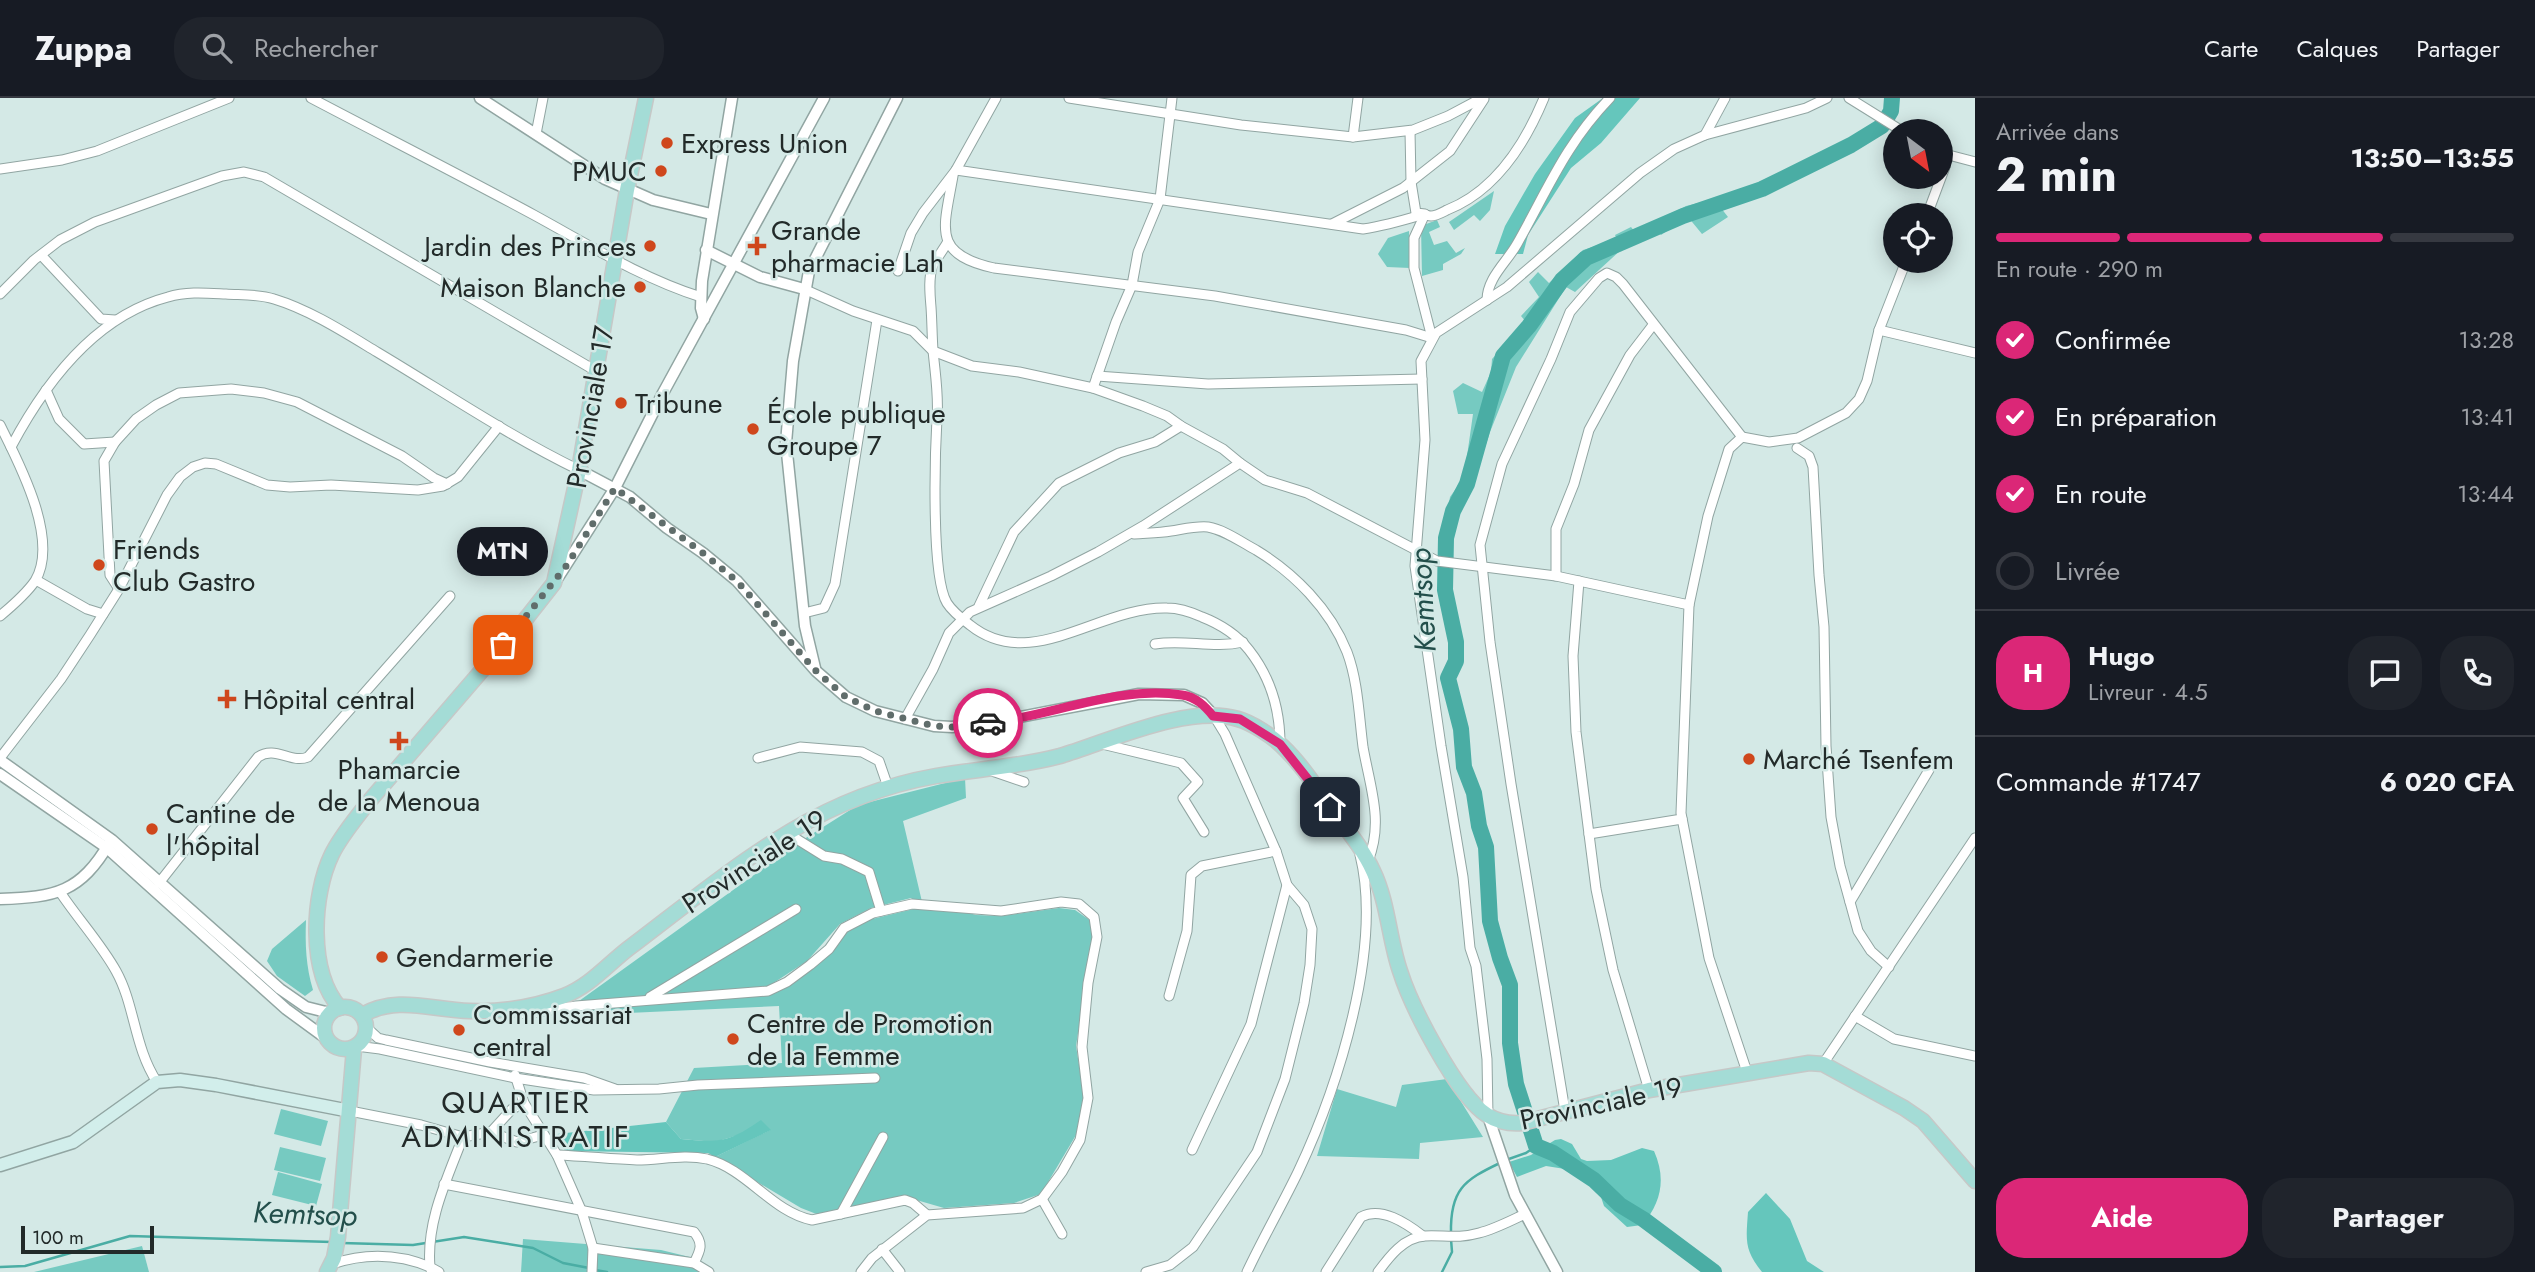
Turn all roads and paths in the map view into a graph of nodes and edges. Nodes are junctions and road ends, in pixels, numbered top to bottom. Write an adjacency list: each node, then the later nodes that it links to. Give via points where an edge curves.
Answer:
1 (229, 98): 27 (street, via 97,151)
2 (311, 98): 38 (street)
3 (480, 98): 22 (street)
4 (543, 98): 22 (street)
5 (646, 98): 30 (main road, Provinciale 17)
6 (732, 98): 32 (street)
7 (824, 98): 39 (street)
8 (897, 98): 43 (street, via 833,220)
9 (996, 98): 28 (street)
10 (1069, 98): 19 (street)
11 (1172, 98): 19 (street)
12 (1358, 98): 24 (street)
13 (1483, 98): 21 (street); 29 (street, via 1450,152)
14 (1544, 98): 33 (street, via 1525,138 1483,189 1450,209)
15 (1610, 98): 46 (street, via 1585,124 1560,162 1518,244 1488,289)
16 (1725, 98): 23 (street)
17 (1827, 98): 23 (street)
18 (1849, 98): 20 (street)
19 (1169, 113): 24 (street); 31 (street)
20 (1883, 120)
21 (1410, 131): 24 (street); 29 (street)
22 (536, 134): 30 (street)
23 (1705, 135): 46 (street, via 1674,149 1640,173)
24 (1353, 137)
25 (1953, 157): 26 (street)
26 (1975, 162)
27 (0, 169)
28 (955, 173): 31 (street); 35 (street, via 945,229); 40 (street, via 922,213)
29 (1411, 183): 33 (street, via 1416,213); 34 (street)
30 (627, 190): 32 (street); 38 (main road, Provinciale 17)
31 (1160, 199): 34 (street); 42 (street, via 1138,251)
32 (711, 214): 36 (street)
33 (1425, 214): 34 (street, via 1363,229); 52 (street, via 1414,238 1414,268)
34 (1332, 224)
35 (947, 243): 42 (street, via 971,263); 53 (street, via 932,267)
36 (706, 250): 39 (street); 45 (street)
37 (41, 254): 44 (street); 48 (street, via 101,320); 55 (street, via 94,222 244,172 264,177)
38 (615, 261): 45 (street, via 665,286); 55 (main road, Provinciale 17)
39 (734, 265): 43 (street); 47 (street)
40 (898, 271)
41 (1901, 273): 51 (street)
42 (1132, 285): 52 (street, via 1215,296); 56 (street)
43 (804, 289): 49 (street); 83 (street, via 786,443)
44 (0, 294)
45 (701, 297): 47 (street)
46 (1487, 300): 52 (street)
47 (704, 319): 70 (street)
48 (115, 320): 59 (street, via 93,337); 61 (street, via 169,296 199,292 271,298 351,336)
49 (877, 320): 53 (street, via 913,331); 83 (street, via 835,584 824,608)
50 (1653, 325): 63 (street); 73 (street, via 1623,284 1608,273 1570,312 1502,464 1480,545); 74 (street, via 1630,355 1590,430 1556,528)
51 (1880, 330): 54 (street); 63 (street, via 1867,381 1846,413 1798,438 1769,442)
52 (1432, 338): 57 (street, via 1421,361)
53 (933, 351): 58 (street, via 972,366); 85 (street, via 938,404 939,580 946,602)
54 (1975, 353)
55 (596, 372): 68 (main road, Provinciale 17)
56 (1097, 376): 57 (street, via 1208,384); 58 (street)
57 (1422, 379): 72 (street, via 1425,440)
58 (1093, 388): 62 (street, via 1167,416)
59 (46, 390): 64 (street, via 60,418 84,444); 65 (street)
60 (0, 425): 65 (street)
61 (499, 426): 68 (street); 69 (street, via 458,477)
62 (1181, 426): 67 (street); 81 (street, via 1059,483 1014,532)
63 (1742, 437): 80 (street, via 1729,449 1708,516)
64 (115, 442): 69 (street, via 136,419 179,393 231,389 264,393 297,402); 78 (street, via 104,461 104,481 110,575)
65 (11, 447): 75 (street, via 43,541)
66 (1797, 448): 113 (street, via 1809,456 1813,467 1831,817)
67 (1240, 463): 71 (street); 72 (street, via 1265,480 1307,493)
68 (579, 470): 70 (street); 77 (main road, Provinciale 17)
69 (447, 484): 78 (street, via 418,490 290,487 267,485 205,463 180,477 167,495)
70 (615, 488): 77 (street); 88 (street, via 737,581)
71 (1129, 534): 81 (street, via 1051,576); 108 (street, via 1188,527 1225,533 1279,564 1300,582 1332,624 1347,652 1376,806 1375,843)
72 (1415, 550): 73 (street, via 1437,561); 138 (street, via 1421,619 1476,967 1487,1059)
73 (1484, 568): 74 (street); 137 (street, via 1511,784)
74 (1556, 576): 76 (street)
75 (36, 580): 82 (street); 84 (street)
76 (1579, 580): 80 (street); 103 (street, via 1573,656 1576,732)
77 (554, 583): 121 (main road, Provinciale 17, via 366,805 332,855 323,877 317,935 324,981)
78 (119, 589): 82 (street)
79 (450, 596): 109 (street, via 309,757 270,751 258,757)
80 (1689, 605): 100 (street)
81 (979, 606): 85 (street)
82 (103, 614): 94 (street)
83 (804, 614): 88 (street)
84 (0, 616)
85 (963, 620): 86 (street, via 989,639 1034,643 1165,608 1186,610 1215,622); 90 (street, via 949,633)
86 (1243, 642): 87 (street); 92 (street, via 1273,692 1280,716)
87 (1155, 645)
88 (816, 671): 90 (street, via 846,697)
89 (1213, 716): 90 (street, via 1202,703 1184,695 1139,694 962,726); 91 (main road, Provinciale 19, via 1186,717); 92 (main road, Provinciale 19, via 1240,719); 107 (street)
90 (905, 719)
91 (1098, 744): 95 (main road, Provinciale 19, via 1035,762); 101 (street, via 1181,763 1199,782 1182,798)
92 (1280, 744): 105 (main road, Provinciale 19)
93 (758, 758): 99 (street, via 800,747 862,752 879,761)
94 (0, 759): 106 (street)
95 (988, 769): 98 (street); 99 (main road, Provinciale 19)
96 (1929, 771): 113 (street)
97 (0, 774): 106 (street)
98 (1024, 782)
99 (888, 787): 102 (main road, Provinciale 19)
100 (1682, 818): 103 (street); 129 (street, via 1709,958)
101 (1204, 832)
102 (788, 833): 115 (street, via 824,856 869,872); 120 (main road, Provinciale 19, via 684,906 585,985 550,1000)
103 (1589, 834): 134 (street, via 1613,970)
104 (1975, 838): 117 (street)
105 (1357, 843): 108 (main road, Provinciale 19); 165 (street, via 1366,880 1366,911 1361,972 1348,1033 1303,1160)
106 (109, 844): 109 (street); 111 (street, via 92,869); 116 (street)
107 (1276, 851): 110 (street); 118 (street, via 1202,866 1191,875 1187,931)
108 (1368, 861): 138 (main road, Provinciale 19, via 1413,1004 1463,1094)
109 (159, 883): 116 (street)
110 (1287, 885): 143 (street, via 1251,1024); 164 (street, via 1304,905 1311,929 1310,965 1281,1094 1257,1152 1194,1247 1170,1265)
111 (60, 892): 112 (street); 132 (street, via 117,972 139,1045)
112 (0, 899)
113 (1850, 902): 117 (street, via 1858,931)
114 (796, 909): 119 (street)
115 (881, 911): 119 (street, via 844,928 810,965 768,991); 148 (street, via 912,904 1001,911 1061,902 1079,904 1094,917 1097,937 1082,1047 1087,1098 1080,1140)
116 (246, 965): 121 (street, via 306,1007); 124 (street, via 286,1009)
117 (1889, 967): 122 (street)
118 (1169, 996)
119 (645, 999): 120 (street, via 526,1014)
120 (504, 1009): 123 (main road, Provinciale 19, via 469,1011 391,1003)
121 (335, 1011): 123 (main road, via 352,1008); 124 (main road, via 324,1026)
122 (1855, 1016): 126 (street, via 1894,1039); 127 (street)
123 (364, 1021): 125 (main road, via 364,1038); 128 (street, via 371,1033 386,1040)
124 (327, 1039): 125 (main road, via 338,1048)
125 (355, 1047): 130 (street); 136 (main road)
126 (1975, 1056)
127 (1823, 1064): 129 (main road, Provinciale 19); 146 (main road, via 1923,1121)
128 (515, 1066): 130 (street); 133 (street)
129 (1748, 1075): 134 (main road, Provinciale 19)
130 (514, 1078): 133 (street); 135 (street)
131 (875, 1079): 133 (street)
132 (158, 1082): 136 (main road, via 216,1085); 145 (main road, via 73,1142)
133 (617, 1089)
134 (1649, 1090): 137 (main road, Provinciale 19)
135 (524, 1103): 139 (street); 140 (street)
136 (350, 1111): 142 (street); 157 (main road)
137 (1565, 1111): 138 (main road, Provinciale 19, via 1528,1122 1506,1123)
138 (1488, 1116): 151 (street)
139 (491, 1132): 140 (street, via 517,1142); 142 (street)
140 (543, 1135): 144 (street)
141 (883, 1137): 150 (street)
142 (463, 1138): 147 (street)
143 (1192, 1150)
144 (557, 1155): 149 (street); 150 (street, via 708,1159 802,1219 821,1220)
145 (0, 1165)
146 (1975, 1181)
147 (444, 1184): 149 (street); 159 (street, via 429,1250)
148 (1042, 1199): 152 (street, via 1000,1212); 153 (street)
149 (582, 1212): 155 (street); 158 (street, via 694,1232 701,1240)
150 (841, 1213): 152 (street, via 905,1200)
151 (1525, 1214): 154 (street, via 1480,1233 1452,1238); 168 (street)
152 (927, 1215): 156 (street)
153 (1062, 1234)
154 (1423, 1236): 166 (street, via 1391,1217 1369,1213 1361,1217); 167 (street, via 1401,1247)
155 (593, 1248): 158 (street); 160 (street)
156 (882, 1249): 162 (street); 163 (street)
157 (333, 1256): 159 (street, via 414,1261)
158 (694, 1264): 161 (street)
159 (434, 1271)
160 (592, 1272)
161 (709, 1272)
162 (861, 1272)
163 (900, 1272)
164 (1146, 1272)
165 (1247, 1272)
166 (1326, 1272)
167 (1378, 1272)
168 (1557, 1272)

